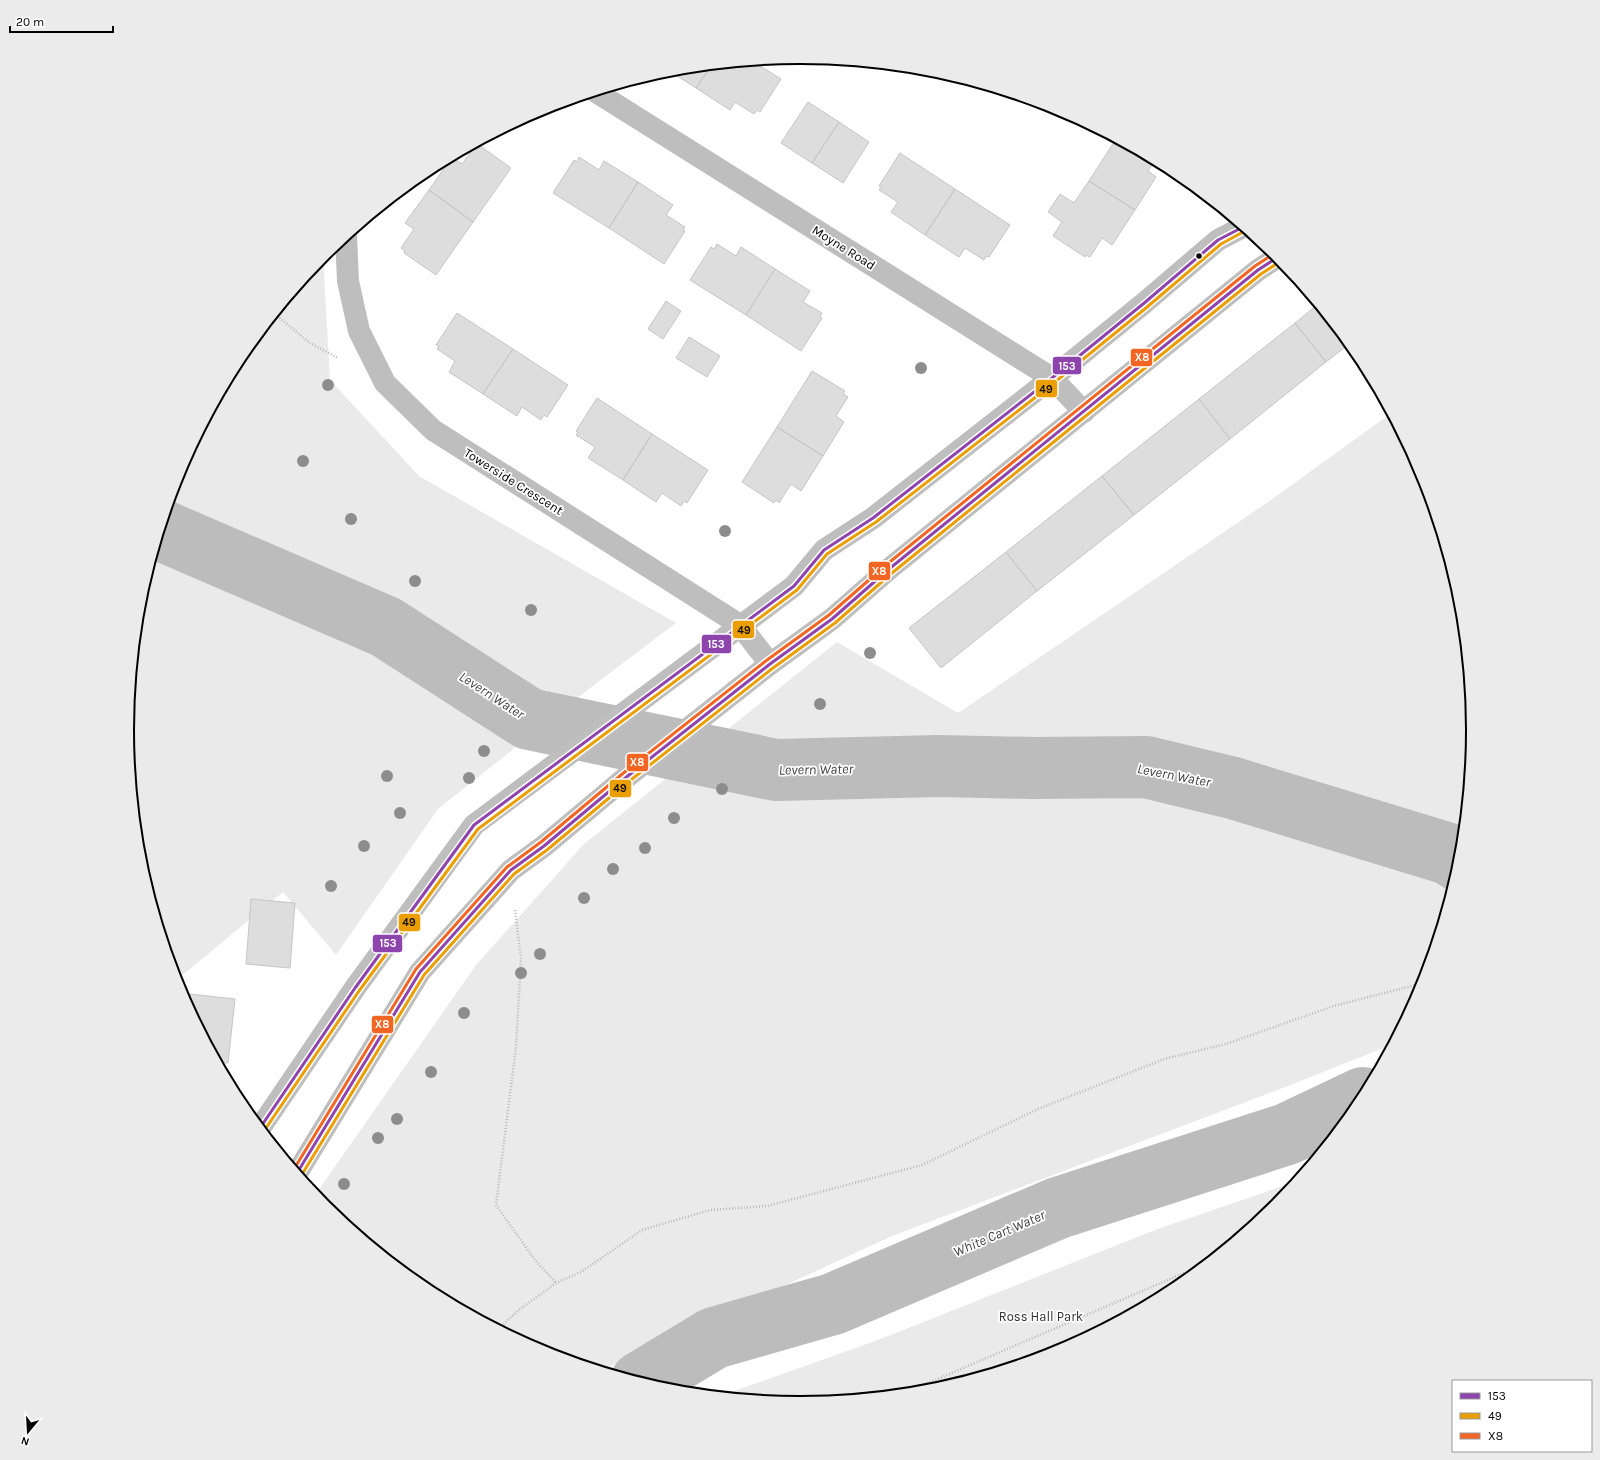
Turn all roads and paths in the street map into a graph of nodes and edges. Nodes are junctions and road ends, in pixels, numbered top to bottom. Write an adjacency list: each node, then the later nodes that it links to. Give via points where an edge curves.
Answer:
1 (601, 95): 7 (street, Moyne Road)
2 (1239, 229): 7 (street, via 1218,240)
3 (346, 243): 9 (street, Towerside Crescent, via 348,281 359,331 385,383 433,430)
4 (1272, 261): 8 (street)
5 (278, 317): 6 (path, via 310,343)
6 (344, 361)
7 (1052, 378): 8 (street, Moyne Road); 9 (street, via 873,518 824,550 794,586)
8 (1084, 412): 10 (street, via 889,569 832,619)
9 (740, 625): 10 (street, Towerside Crescent); 13 (street, via 474,825 355,988)
10 (770, 664): 11 (street)
11 (511, 870): 14 (street, via 420,972); 16 (path, via 521,958 516,1047 496,1205 535,1260)
12 (1415, 985): 16 (path, via 1334,1006 1226,1044 1164,1059 1038,1109 922,1165 767,1206 710,1210 642,1230 582,1272)
13 (263, 1123)
14 (299, 1169)
15 (1186, 1272): 18 (path)
16 (556, 1283): 17 (path)
17 (502, 1325)
18 (927, 1383)

